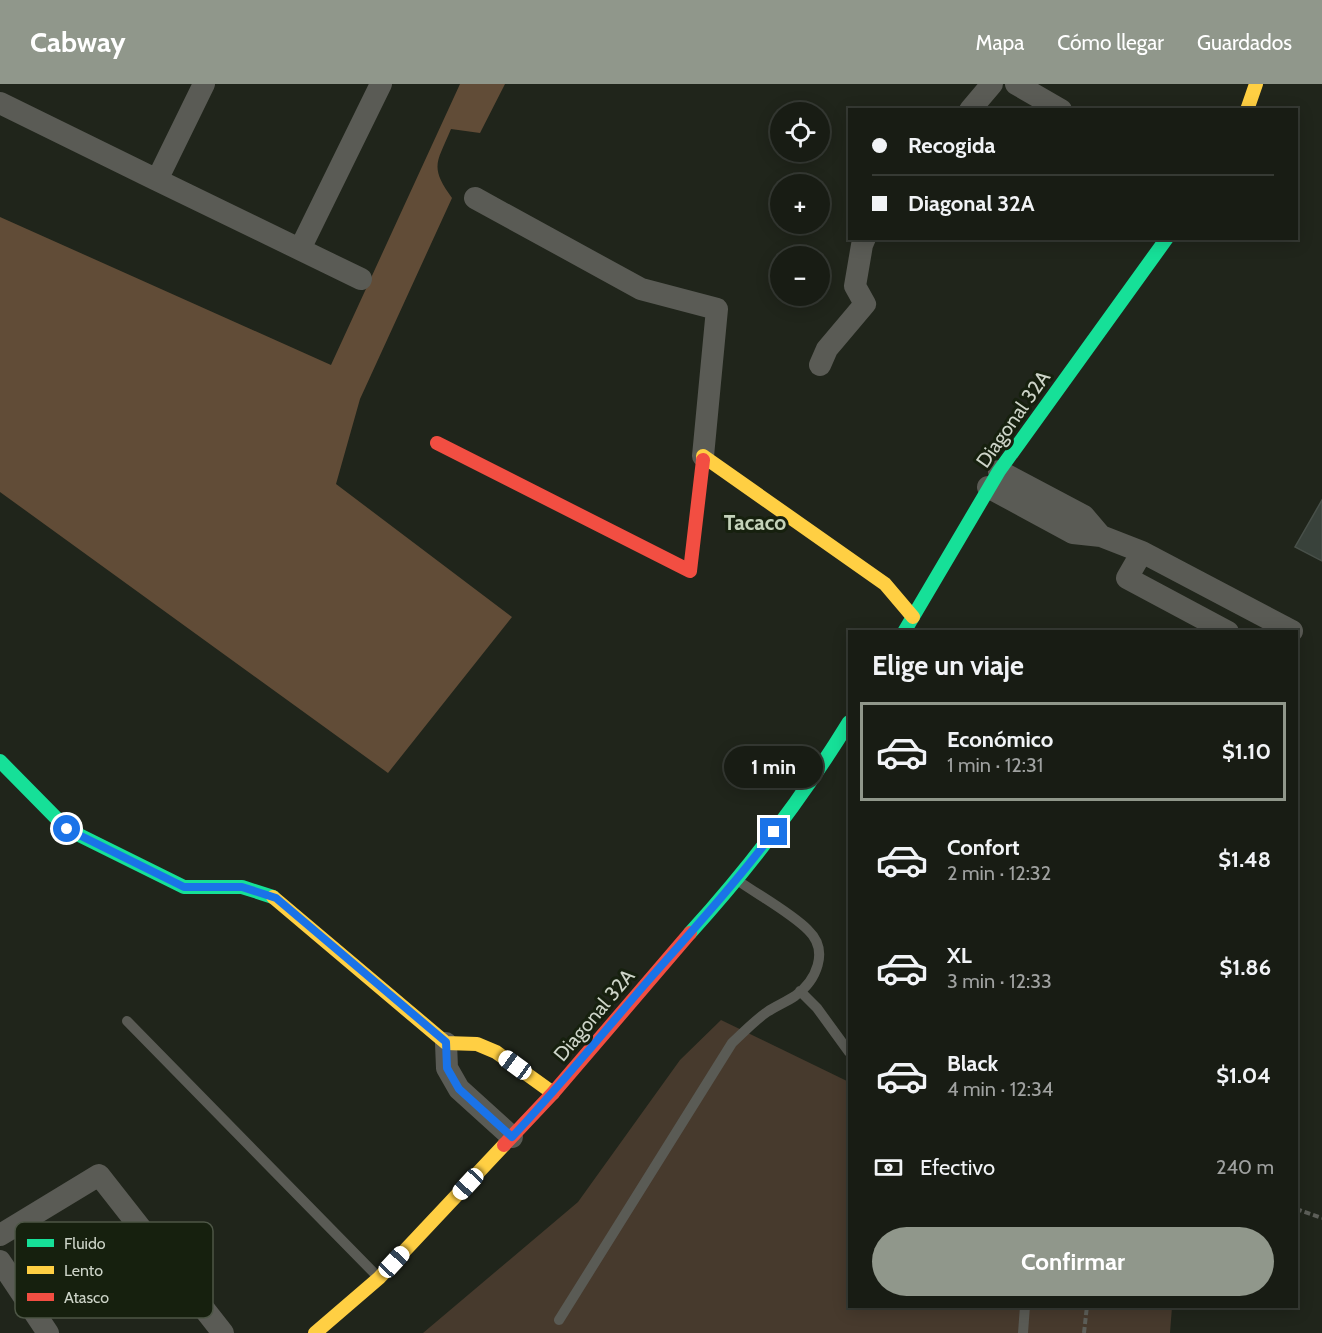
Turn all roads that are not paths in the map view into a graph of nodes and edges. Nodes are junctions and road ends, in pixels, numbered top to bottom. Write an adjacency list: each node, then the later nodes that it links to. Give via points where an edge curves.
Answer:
1 (204, 84): 10 (street)
2 (381, 84): 14 (street)
3 (992, 84): 7 (street)
4 (1016, 84): 8 (street)
5 (1256, 84): 9 (street)
6 (0, 103): 10 (street)
7 (972, 108)
8 (1058, 108)
9 (1248, 108)
10 (157, 180): 14 (street)
11 (475, 198): 18 (street, via 641,289 717,309)
12 (864, 240): 16 (street, via 855,286 866,304 827,349)
13 (1166, 240): 19 (street, Diagonal 32A)
14 (300, 249): 15 (street)
15 (361, 279)
16 (820, 365)
17 (437, 443): 18 (street, via 690,571)
18 (703, 456): 21 (street, via 885,584)
19 (994, 479): 20 (street, via 1073,533 1101,536); 21 (street, Diagonal 32A)
20 (1142, 552): 23 (street, via 1127,578); 24 (street)
21 (913, 617): 22 (street, Diagonal 32A)
22 (905, 630)
23 (1224, 630)
24 (1288, 630)
25 (848, 724): 27 (street, Diagonal 32A)
26 (0, 761): 30 (street, via 67,829 184,887 242,887 276,898)
27 (738, 880): 28 (lane, via 809,930 818,945 816,969); 32 (street, Diagonal 32A)
28 (800, 991): 31 (lane); 44 (lane, via 766,1013 732,1043)
29 (127, 1021): 39 (lane)
30 (446, 1042): 32 (street, via 477,1044 496,1052); 33 (street, via 447,1068 459,1089)
31 (848, 1051)
32 (553, 1093): 33 (street, Diagonal 32A)
33 (512, 1137): 39 (street, Diagonal 32A)
34 (21, 1222): 35 (street, via 99,1175)
35 (136, 1222)
36 (15, 1226): 37 (street)
37 (0, 1235)
38 (0, 1261): 40 (street)
39 (380, 1278): 47 (street, Diagonal 32A)
40 (15, 1284)
41 (1025, 1308): 48 (lane)
42 (38, 1318): 45 (street)
43 (211, 1318): 46 (street)
44 (559, 1320)
45 (48, 1333)
46 (223, 1333)
47 (315, 1333)
48 (1023, 1333)

